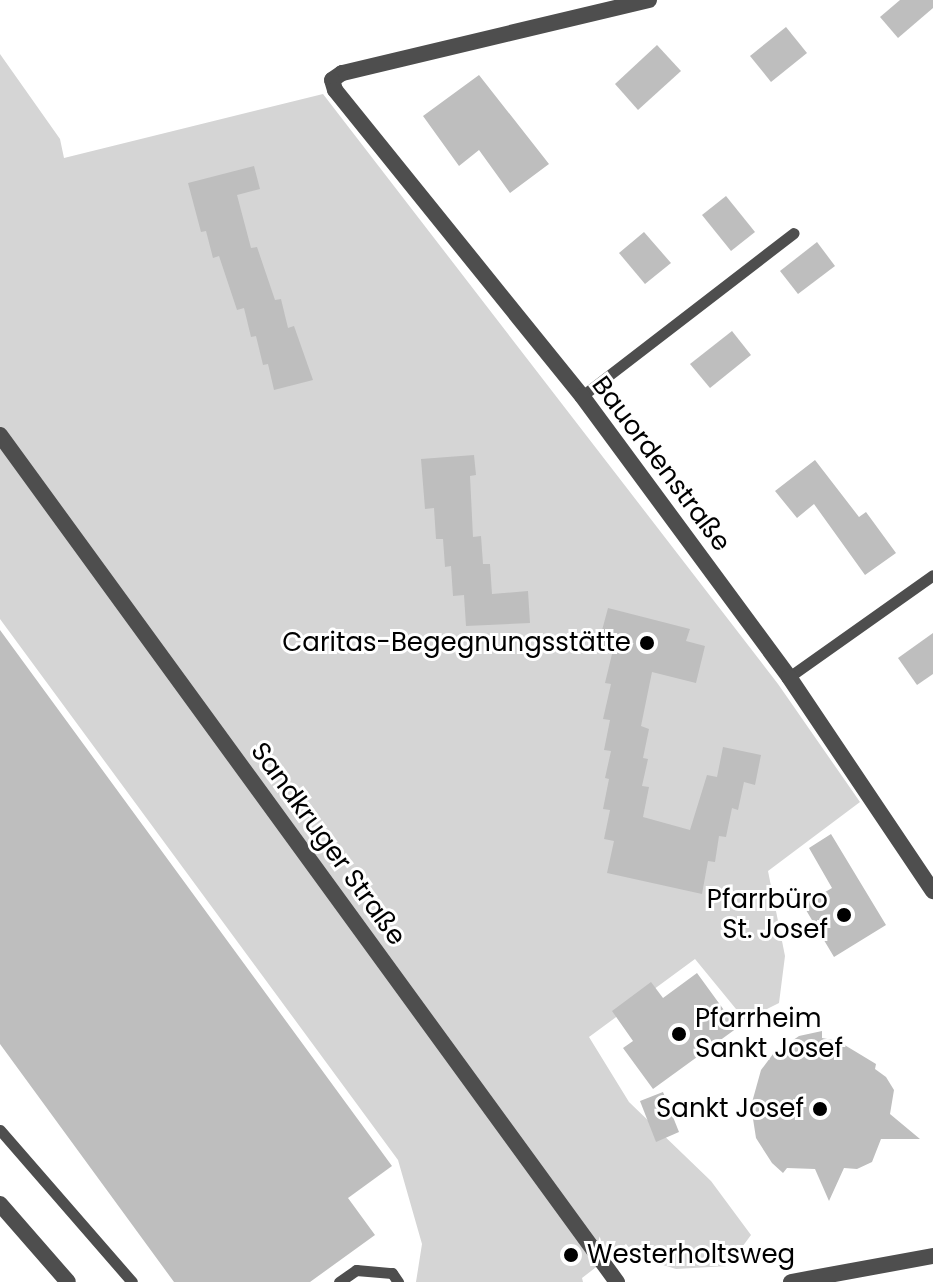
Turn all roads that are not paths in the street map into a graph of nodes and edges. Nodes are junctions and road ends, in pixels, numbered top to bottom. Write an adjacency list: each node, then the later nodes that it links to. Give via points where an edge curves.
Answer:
1 (649, 0): 3 (street, Bauordenstraße, via 342,73 332,80)
2 (794, 233): 3 (lane)
3 (582, 396): 6 (street, Bauordenstraße)
4 (0, 435): 15 (street, Sandkruger Straße)
5 (933, 575): 6 (lane)
6 (789, 677): 7 (street, Bauordenstraße)
7 (933, 891)
8 (0, 1130): 12 (lane)
9 (0, 1204): 11 (street)
10 (933, 1256): 16 (street)
11 (68, 1282)
12 (132, 1282)
13 (339, 1282): 14 (lane, via 356,1270 392,1273)
14 (398, 1282)
15 (617, 1282)
16 (791, 1282)

